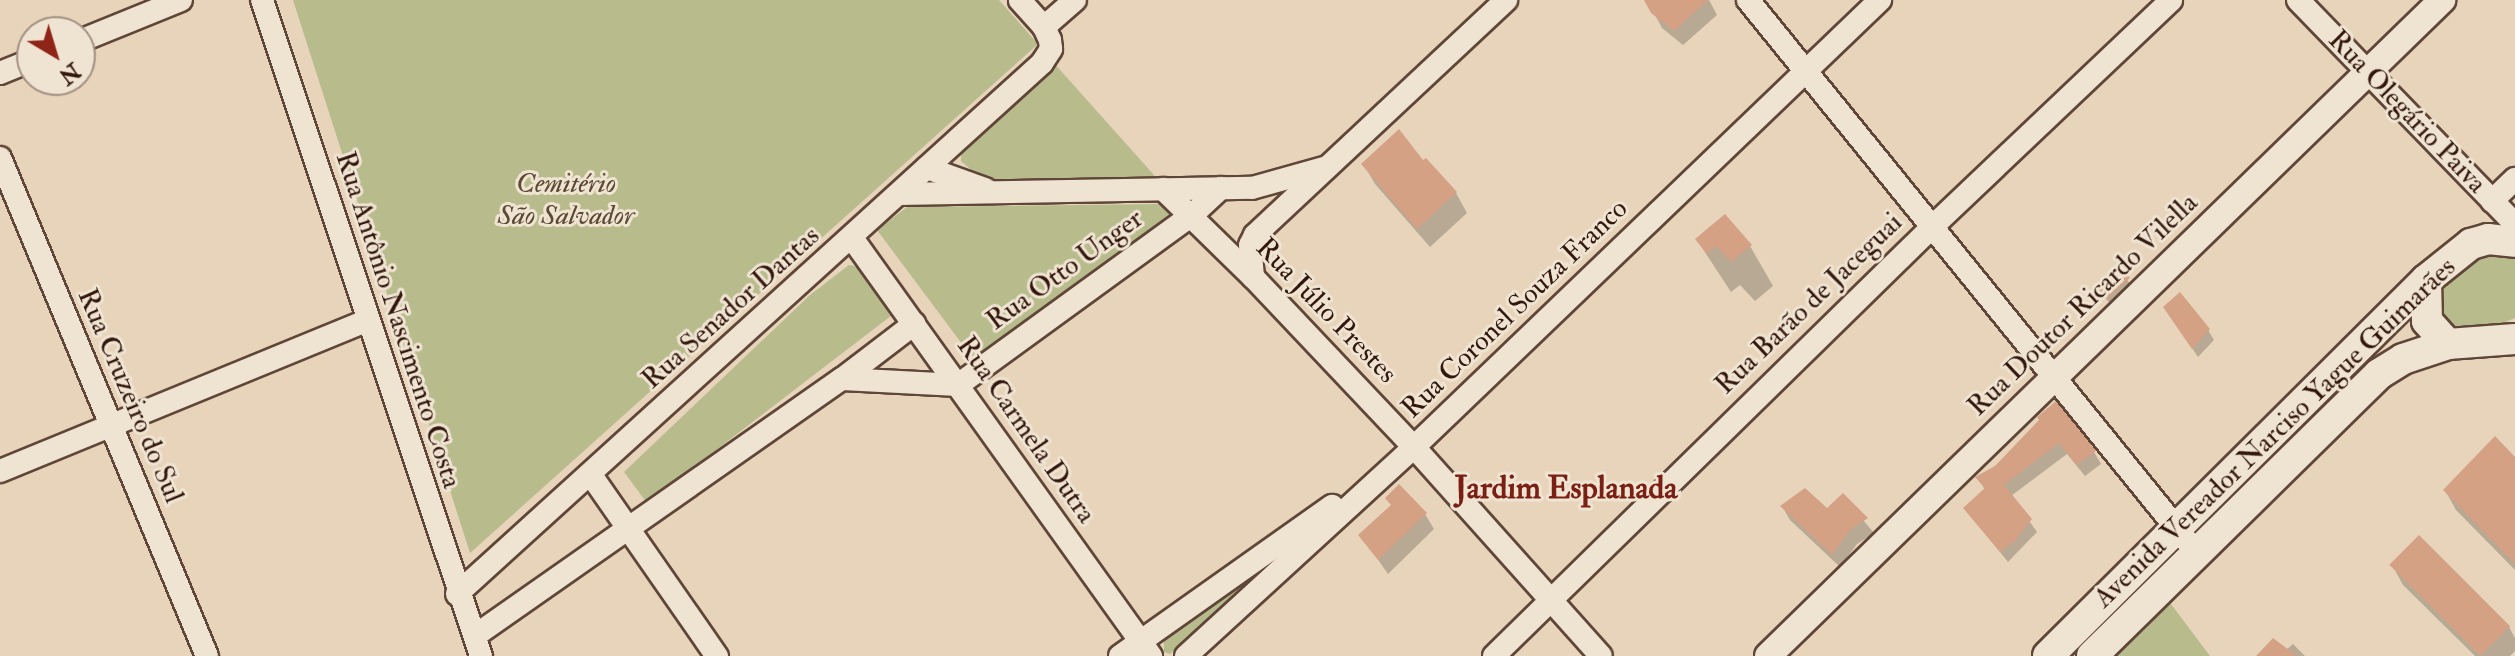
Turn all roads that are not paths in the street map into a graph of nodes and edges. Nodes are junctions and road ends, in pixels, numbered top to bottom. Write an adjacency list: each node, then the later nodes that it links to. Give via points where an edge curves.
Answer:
1 (181, 0): 12 (street)
2 (262, 0): 31 (street, Rua Antônio Nascimento Costa)
3 (1020, 0): 11 (street)
4 (1075, 0): 11 (street)
5 (1506, 0): 17 (street, Rua Otto Unger)
6 (1748, 0): 13 (street)
7 (1880, 0): 13 (street, Rua Coronel Souza Franco)
8 (2171, 0): 26 (street, Rua Barão de Jaceguai)
9 (2298, 0): 14 (street, Rua Olegário Paiva)
10 (2442, 0): 14 (street, Rua Doutor Ricardo Vilella)
11 (1044, 27): 16 (street, Rua Senador Dantas, via 1051,49 1042,63)
12 (96, 35)
13 (1807, 71): 26 (street); 39 (street, Rua Coronel Souza Franco)
14 (2368, 72): 23 (street, Rua Olegário Paiva); 35 (street, Rua Doutor Ricardo Vilella)
15 (0, 158): 38 (street, Rua Cruzeiro do Sul)
16 (927, 168): 21 (street, Rua Senador Dantas); 22 (street)
17 (1324, 168): 19 (street, Rua Otto Unger, via 1276,184); 29 (street, Rua Otto Unger, via 1255,235 1250,245)
18 (2515, 179): 23 (street)
19 (1221, 188): 20 (street, Rua Otto Unger); 24 (street, Rua Otto Unger)
20 (1163, 189): 22 (street, Rua Otto Unger); 24 (street, Rua Júlio Prestes)
21 (899, 194): 22 (street, Rua Otto Unger); 27 (street, Rua Senador Dantas)
22 (1001, 195)
23 (2492, 201): 25 (street, Rua Olegário Paiva)
24 (1191, 216): 29 (street, Rua Júlio Prestes); 37 (street, Rua Otto Unger)
25 (2515, 224)
26 (1931, 228): 35 (street); 46 (street, Rua Barão de Jaceguai)
27 (852, 238): 32 (street, Rua Carmela Dutra); 41 (street, Rua Senador Dantas)
28 (2515, 242): 30 (main road, Avenida Vereador Narciso Yague Guimarães, via 2488,239 2471,244)
29 (1253, 277): 39 (street, Rua Júlio Prestes)
30 (2426, 280): 34 (main road, via 2427,321); 43 (main road, Avenida Vereador Narciso Yague Guimarães)
31 (368, 320): 38 (street); 45 (street, Rua Antônio Nascimento Costa)
32 (914, 324): 36 (street); 37 (street, Rua Carmela Dutra)
33 (2515, 339): 34 (main road)
34 (2448, 344): 44 (main road, Avenida Vereador Narciso Yague Guimarães, via 2403,359 2379,374)
35 (2056, 377): 43 (street); 55 (street, Rua Doutor Ricardo Vilella)
36 (842, 379): 37 (street); 42 (street)
37 (958, 385): 48 (street, Rua Carmela Dutra)
38 (109, 426): 40 (street); 49 (street, Rua Cruzeiro do Sul)
39 (1414, 447): 46 (street, Rua Júlio Prestes); 48 (street); 52 (street, Rua Coronel Souza Franco)
40 (0, 471)
41 (591, 475): 42 (street); 45 (street, Rua Senador Dantas)
42 (628, 527): 47 (street); 50 (street)
43 (2177, 527): 44 (street); 56 (main road, Avenida Vereador Narciso Yague Guimarães)
44 (2196, 552): 57 (main road, Avenida Vereador Narciso Yague Guimarães)
45 (457, 594): 47 (street, Rua Antônio Nascimento Costa)
46 (1549, 600): 53 (street, Rua Barão de Jaceguai); 54 (street, Rua Júlio Prestes)
47 (478, 646)
48 (1146, 649): 51 (street)
49 (207, 656)
50 (717, 656)
51 (1120, 656)
52 (1186, 656)
53 (1494, 656)
54 (1601, 656)
55 (1768, 656)
56 (2048, 656)
57 (2092, 656)

